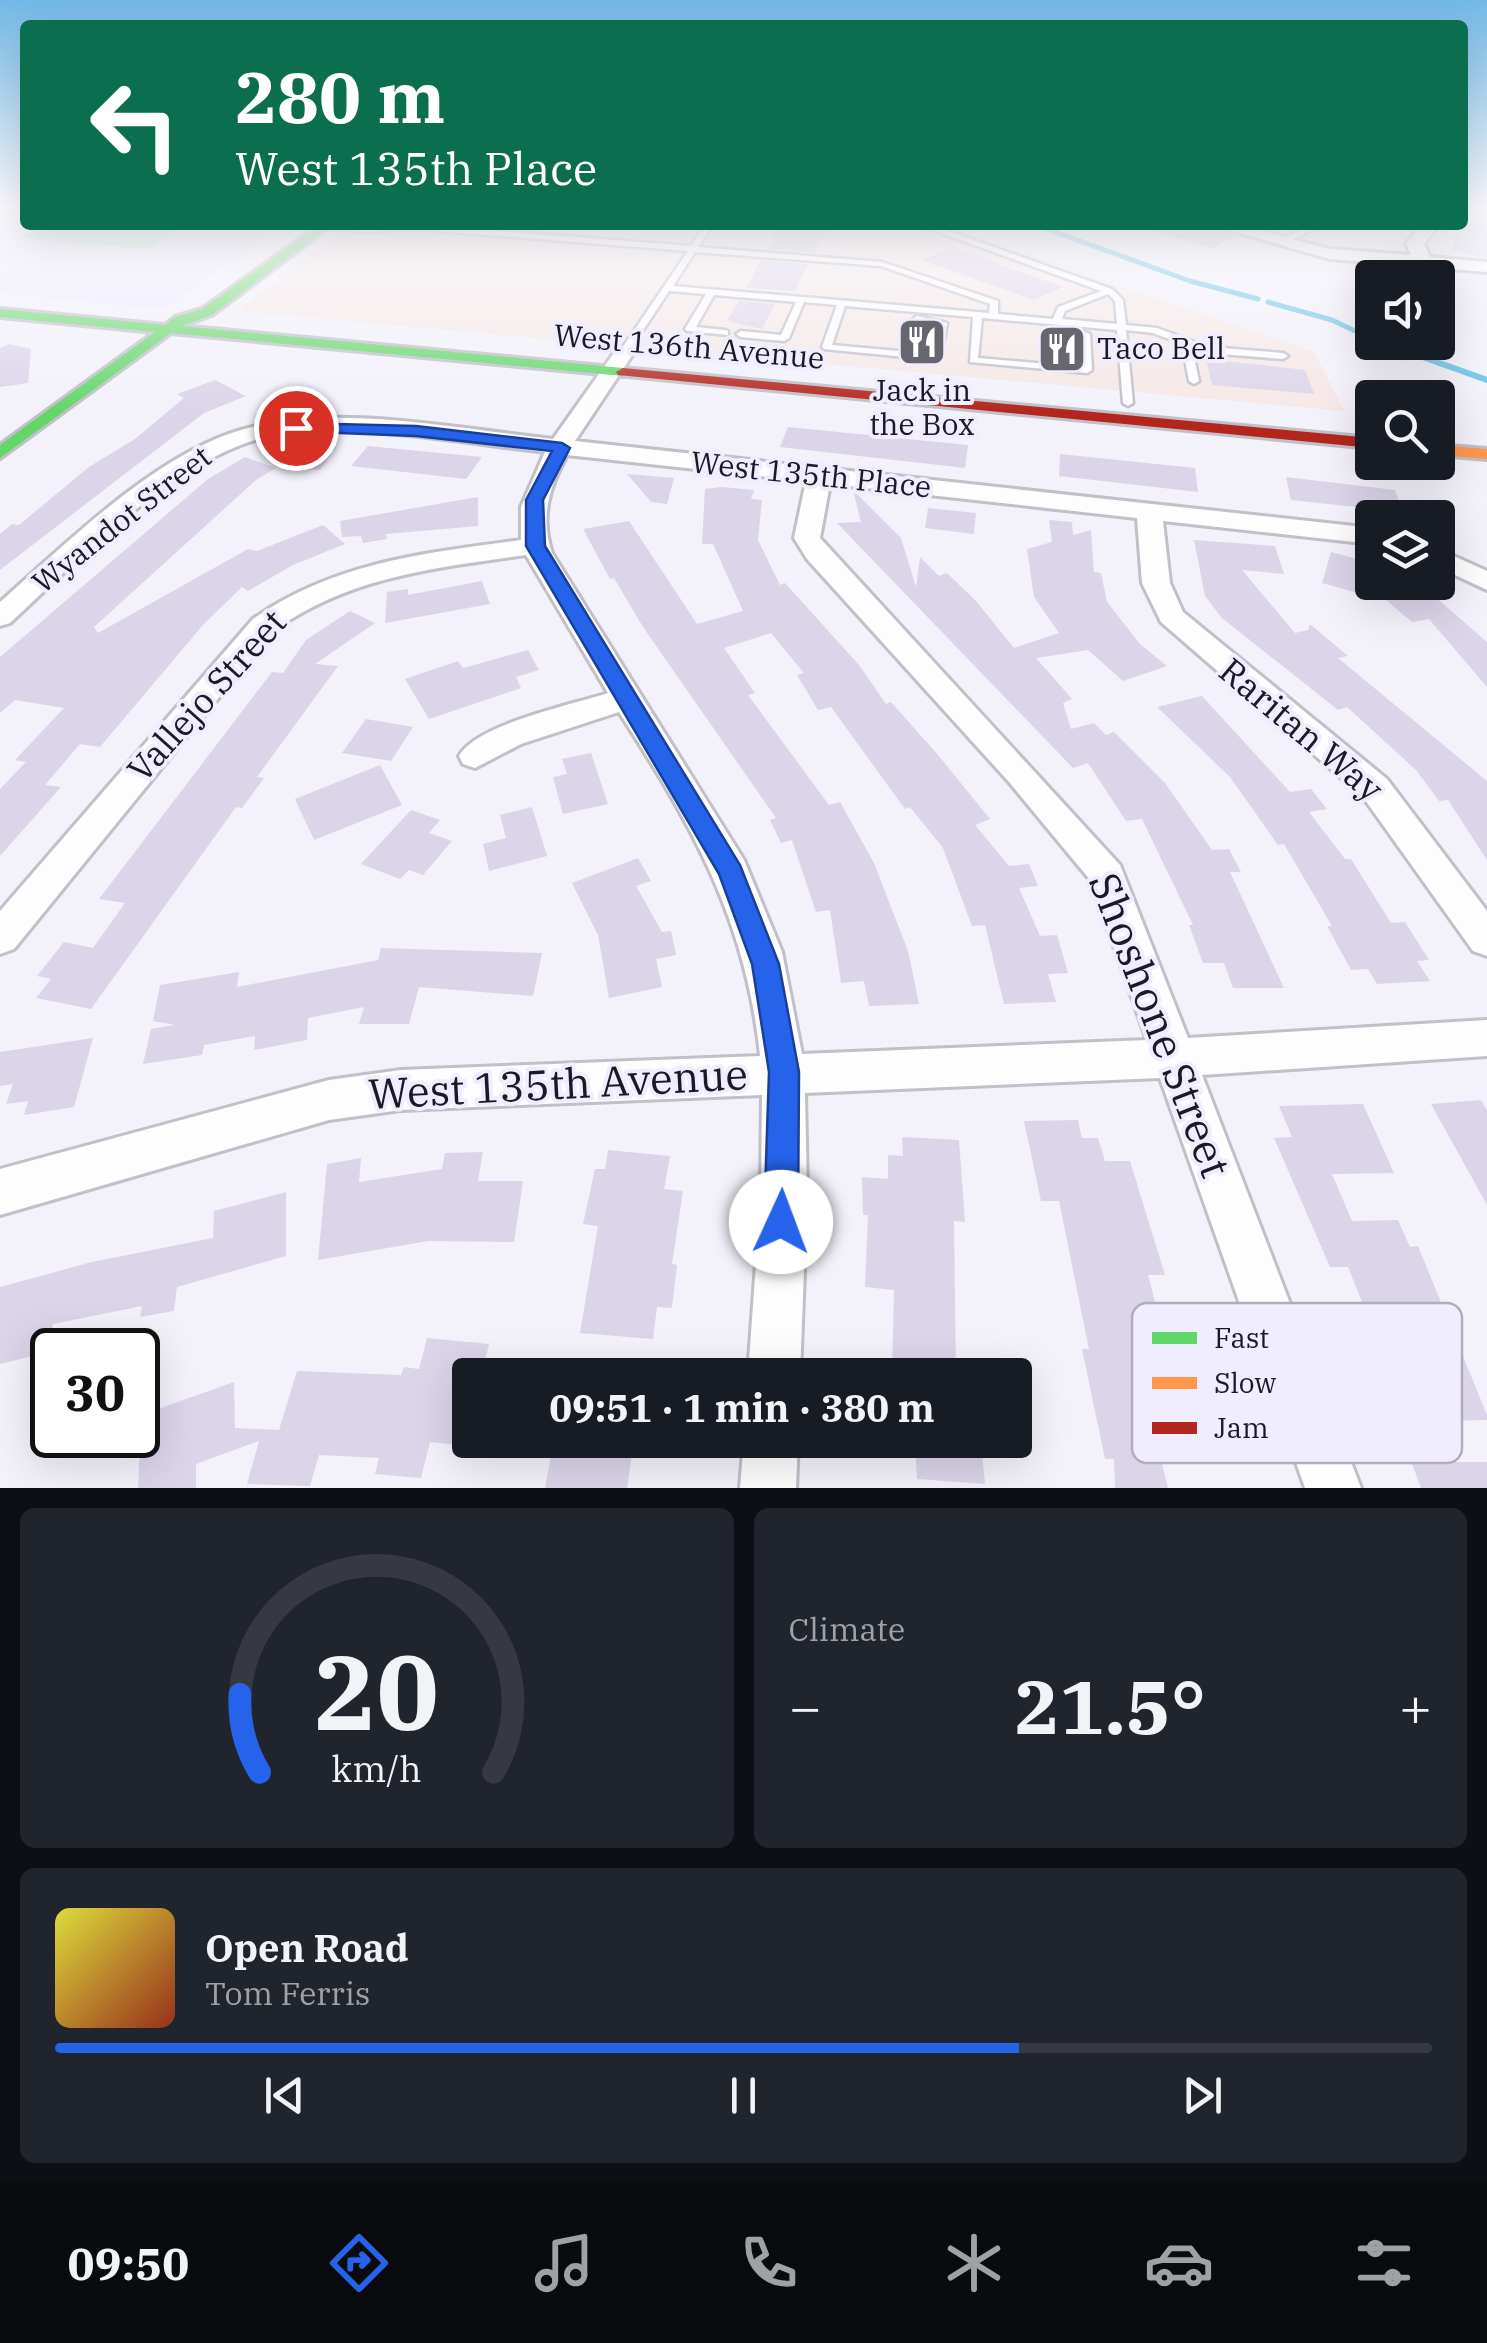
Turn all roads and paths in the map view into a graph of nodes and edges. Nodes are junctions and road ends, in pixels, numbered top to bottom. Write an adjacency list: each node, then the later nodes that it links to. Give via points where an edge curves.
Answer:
1 (254, 273): 17 (main road, via 206,312)
2 (677, 273): 5 (lane)
3 (918, 273): 14 (lane, via 996,303)
4 (1060, 273): 6 (lane)
5 (668, 288): 7 (lane); 23 (lane)
6 (1109, 291): 16 (lane, via 1062,308); 18 (lane, via 1119,300)
7 (711, 292): 8 (lane); 19 (lane, via 690,329)
8 (801, 300): 10 (lane); 20 (lane, via 784,338)
9 (0, 302): 17 (main road, West 136th Avenue)
10 (842, 303): 11 (lane); 11 (lane, via 827,347 936,357 942,324 886,316)
11 (888, 307): 13 (lane)
12 (0, 313): 17 (main road, West 136th Avenue)
13 (978, 314): 14 (lane); 15 (lane, via 973,360 1087,370 1085,334 1028,327)
14 (993, 316): 15 (lane)
15 (1028, 319): 16 (lane)
16 (1057, 321): 18 (lane)
17 (174, 325): 23 (main road, West 136th Avenue); 33 (main road)
18 (1122, 327): 21 (lane); 25 (lane)
19 (726, 333)
20 (740, 334)
21 (1186, 340): 22 (lane, via 1208,350); 24 (lane)
22 (1283, 356)
23 (618, 362): 25 (main road, West 136th Avenue); 30 (main road, West 136th Avenue); 31 (street)
24 (1194, 381)
25 (1128, 402): 26 (main road, West 136th Avenue)
26 (1355, 424)
27 (249, 434): 31 (street, West 135th Place, via 369,428); 41 (street, Wyandot Street, via 187,465)
28 (1455, 434): 29 (main road)
29 (1487, 437)
30 (1355, 441)
31 (562, 448): 35 (street, West 135th Place); 38 (street, via 534,500)
32 (1455, 451): 34 (main road)
33 (0, 453)
34 (1487, 454)
35 (819, 476): 36 (street, West 135th Place); 47 (street, Shoshone Street, via 809,543 1096,858 1124,915)
36 (1149, 510): 37 (street, West 135th Place); 45 (street, Raritan Way, via 1156,583 1170,616 1375,788)
37 (1355, 534)
38 (536, 546): 42 (street); 44 (street, Vallejo Street, via 354,576 286,606)
39 (1455, 566): 40 (street)
40 (1487, 582)
41 (0, 617)
42 (624, 699): 43 (street, via 510,736); 48 (street, via 742,895 765,964)
43 (475, 756)
44 (0, 938)
45 (1487, 940)
46 (1487, 1038): 47 (street, West 135th Avenue)
47 (1175, 1058): 48 (street, West 135th Avenue); 50 (street, Shoshone Street)
48 (784, 1072): 49 (street, West 135th Avenue, via 364,1094); 51 (street)
49 (0, 1192)
50 (1265, 1303)
51 (775, 1358)
52 (769, 1458): 54 (street)
53 (1324, 1463): 55 (street, Shoshone Street)
54 (768, 1488)
55 (1333, 1488)

